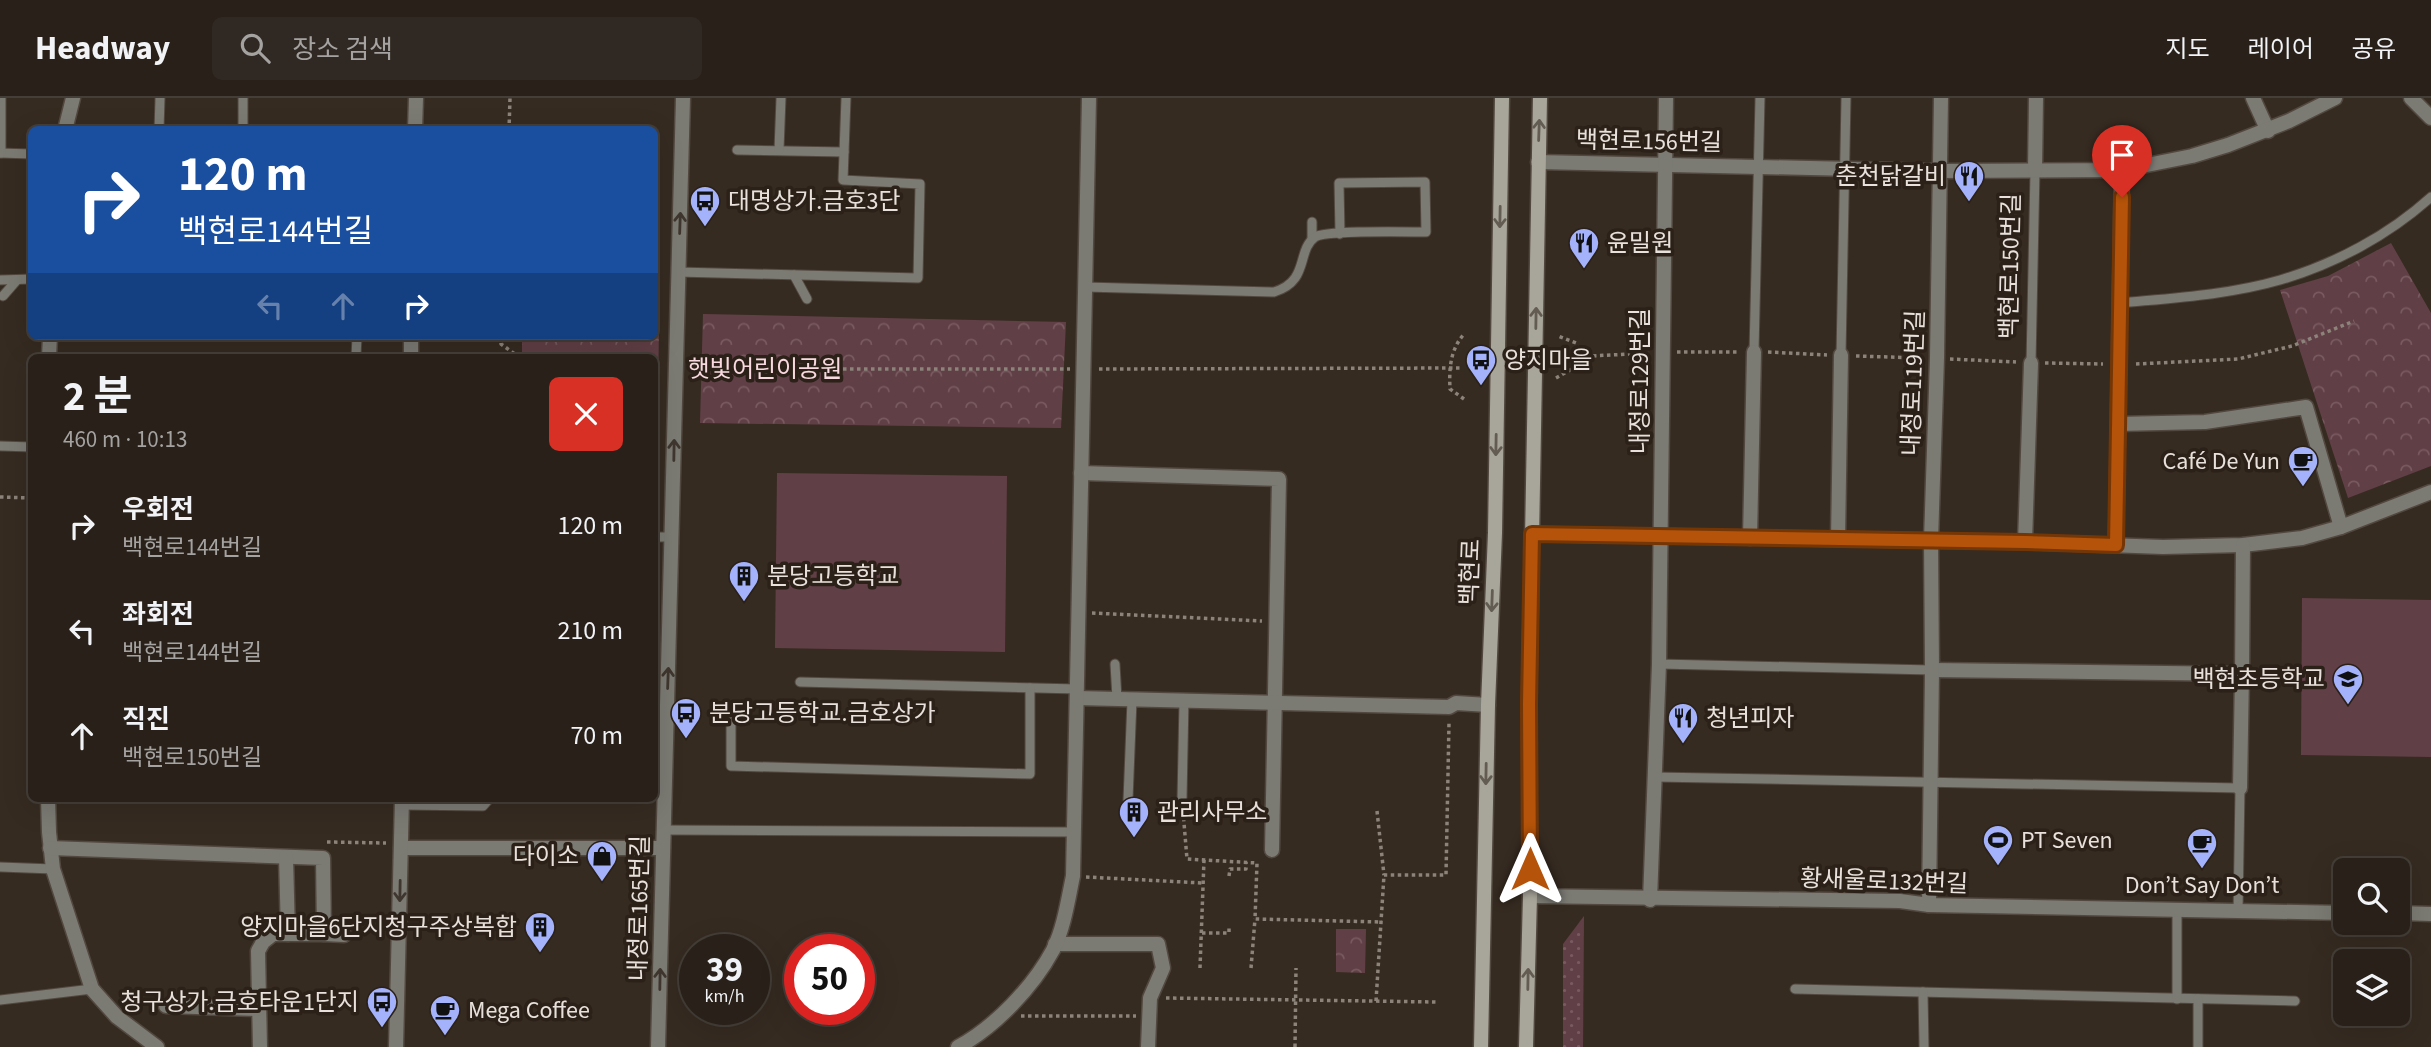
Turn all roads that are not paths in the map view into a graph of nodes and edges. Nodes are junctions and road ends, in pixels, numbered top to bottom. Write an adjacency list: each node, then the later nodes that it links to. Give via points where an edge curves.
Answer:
1 (1, 98): 29 (lane)
2 (73, 98): 21 (street)
3 (160, 98): 22 (lane)
4 (243, 98): 23 (lane)
5 (416, 98): 24 (street)
6 (683, 98): 42 (street, 내정로165번길, one-way to 6)
7 (781, 98): 27 (lane)
8 (846, 98): 28 (lane)
9 (1089, 98): 47 (street)
10 (1502, 98): 80 (main road, 백현로, one-way to 80)
11 (1540, 98): 31 (main road, one-way to 11)
12 (1665, 98): 32 (street, 내정로129번길)
13 (1760, 98): 33 (lane)
14 (1846, 98): 34 (lane)
15 (1941, 98): 36 (street, 내정로119번길)
16 (2036, 98): 37 (street)
17 (2253, 98): 25 (street)
18 (2335, 98): 25 (street, 백현로156번길)
19 (2411, 98): 20 (street)
20 (2431, 118)
21 (66, 126)
22 (159, 126)
23 (243, 126)
24 (415, 126)
25 (2268, 131): 35 (street, 백현로156번길, via 2212,151)
26 (737, 150): 27 (lane)
27 (779, 150): 28 (lane)
28 (844, 152): 43 (lane, via 844,180 920,184 918,278)
29 (0, 153): 30 (lane)
30 (28, 154)
31 (1538, 162): 32 (street, 백현로156번길); 60 (main road, one-way to 31)
32 (1664, 163): 33 (street, 백현로156번길); 61 (street, 내정로129번길)
33 (1759, 167): 34 (street, 백현로156번길); 51 (lane)
34 (1845, 168): 36 (street, 백현로156번길); 52 (lane)
35 (2122, 170): 37 (street, 백현로156번길); 50 (street)
36 (1940, 171): 37 (street, 백현로156번길); 66 (street, 내정로119번길)
37 (2035, 171): 53 (lane, 백현로150번길)
38 (2431, 197): 50 (lane, via 2379,236 2281,280 2229,291)
39 (1312, 222): 41 (lane)
40 (1340, 234): 40 (lane, via 1426,232 1425,182 1339,183); 41 (lane)
41 (1312, 239): 47 (lane, via 1293,281 1274,292)
42 (678, 272): 43 (lane); 63 (street, 내정로165번길, one-way to 42)
43 (794, 275): 49 (lane)
44 (0, 279): 46 (lane)
45 (28, 279): 46 (lane)
46 (16, 280): 48 (lane)
47 (1085, 287): 57 (street)
48 (3, 296)
49 (807, 299)
50 (2120, 303): 54 (street)
51 (1754, 352): 64 (street)
52 (1841, 355): 65 (street)
53 (2031, 363): 67 (street)
54 (2118, 424): 59 (street, via 2205,422 2306,407); 68 (street)
55 (0, 446): 56 (lane)
56 (28, 447)
57 (1082, 473): 76 (street); 79 (street, via 1279,480)
58 (2431, 492): 59 (street)
59 (2340, 527): 69 (street, via 2302,538)
60 (1532, 534): 61 (street); 100 (main road)
61 (1661, 535): 64 (street); 71 (street, 내정로129번길)
62 (658, 537): 63 (lane)
63 (671, 537): 91 (street, 내정로165번길, one-way to 63)
64 (1750, 538): 65 (street)
65 (1838, 539): 66 (street)
66 (1931, 540): 67 (street); 72 (street, 내정로119번길)
67 (2025, 542): 68 (street)
68 (2116, 545): 69 (street)
69 (2243, 545): 73 (street)
70 (1115, 664): 77 (lane)
71 (1659, 664): 72 (lane); 82 (street, 내정로129번길)
72 (1933, 670): 73 (street); 83 (street, 내정로119번길)
73 (2242, 674): 84 (street)
74 (800, 682): 75 (lane)
75 (1030, 688): 76 (lane); 81 (lane, via 1030,774 731,766)
76 (1077, 694): 77 (street); 92 (street)
77 (1124, 699): 78 (street); 86 (lane)
78 (1184, 701): 79 (street); 85 (lane)
79 (1273, 702): 80 (street); 96 (street)
80 (1488, 705): 127 (main road, 백현로, one-way to 127)
81 (731, 714)
82 (1655, 777): 83 (lane); 101 (street, 내정로129번길)
83 (1931, 782): 84 (lane); 102 (street, 내정로119번길)
84 (2240, 789): 104 (lane)
85 (1182, 799)
86 (1128, 800)
87 (48, 802): 93 (street)
88 (402, 802): 94 (street)
89 (418, 802): 90 (lane, via 483,806)
90 (486, 802)
91 (663, 830): 92 (lane); 95 (street, 내정로165번길)
92 (1075, 832): 111 (street, via 1073,876)
93 (50, 848): 97 (street); 99 (street)
94 (401, 848): 95 (street); 123 (street, one-way to 123)
95 (663, 848): 124 (street, 내정로165번길, one-way to 95)
96 (1272, 850)
97 (286, 858): 108 (street); 109 (street, via 323,858)
98 (0, 867): 99 (lane)
99 (52, 869): 112 (street)
100 (1530, 896): 101 (street, 황새울로132번길); 128 (main road, one-way to 100)
101 (1650, 900): 102 (street, 황새울로132번길)
102 (1929, 905): 103 (street, 황새울로132번길)
103 (2177, 908): 104 (street, 황새울로132번길); 115 (lane)
104 (2238, 912): 105 (street, 황새울로132번길)
105 (2333, 913)
106 (2410, 913): 107 (street)
107 (2431, 914)
108 (288, 934): 109 (street); 120 (street, via 273,934 258,951)
109 (324, 934): 110 (street)
110 (344, 935)
111 (1055, 944): 125 (street, via 1001,1016); 126 (street, via 1158,944 1163,968 1150,998)
112 (92, 989): 117 (lane); 121 (street, via 117,1017)
113 (1795, 989): 114 (lane)
114 (1923, 992): 115 (lane); 129 (lane)
115 (2176, 999): 116 (lane)
116 (2198, 999): 118 (lane); 130 (lane)
117 (0, 1000)
118 (2295, 1002)
119 (166, 1006): 120 (street)
120 (258, 1009): 122 (street)
121 (157, 1047)
122 (260, 1047)
123 (396, 1047)
124 (658, 1047)
125 (958, 1047)
126 (1148, 1047)
127 (1481, 1047)
128 (1526, 1047)
129 (1924, 1047)
130 (2198, 1047)

